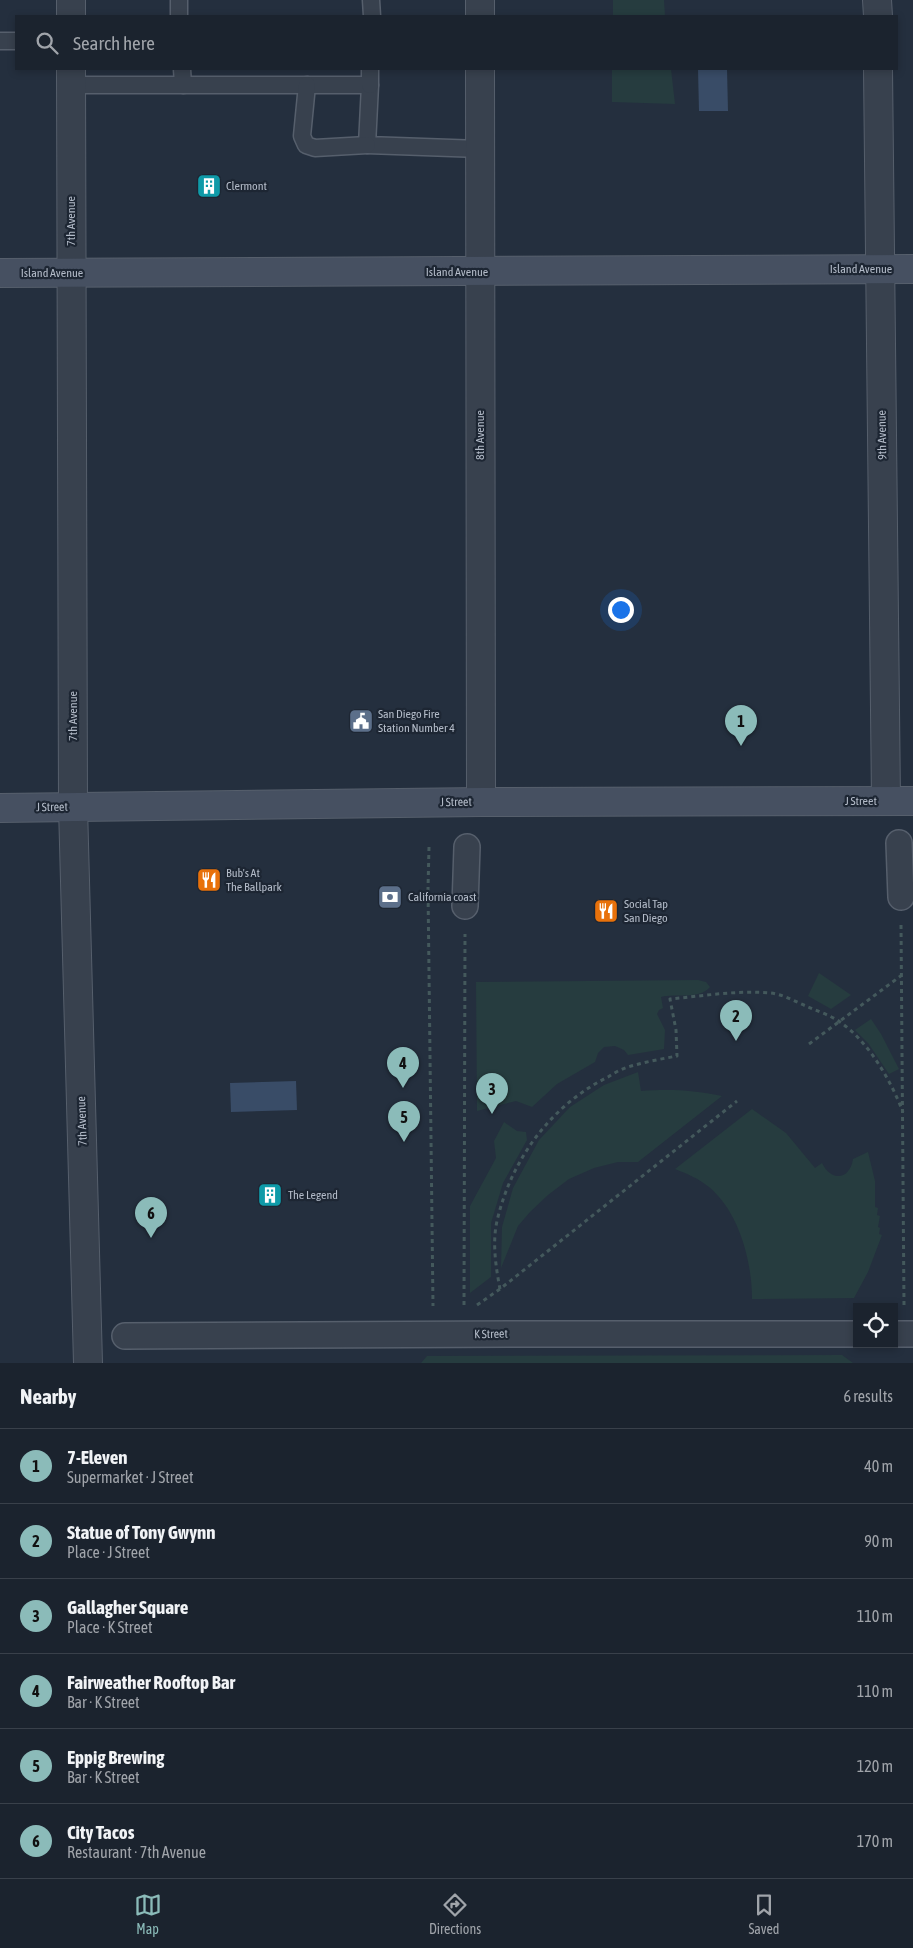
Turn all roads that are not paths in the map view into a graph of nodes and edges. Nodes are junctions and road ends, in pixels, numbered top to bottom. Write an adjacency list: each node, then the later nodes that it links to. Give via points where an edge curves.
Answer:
1 (71, 0): 6 (street)
2 (179, 0): 7 (lane)
3 (372, 0): 8 (lane)
4 (480, 0): 9 (street)
5 (877, 0): 10 (street)
6 (71, 15)
7 (180, 15)
8 (373, 15)
9 (480, 15)
10 (878, 15)
11 (0, 41): 12 (lane)
12 (15, 41)
13 (182, 70): 18 (lane)
14 (370, 70): 20 (lane)
15 (480, 70): 22 (street, 8th Avenue)
16 (878, 70): 23 (street, 9th Avenue)
17 (71, 77): 18 (lane); 27 (street, 7th Avenue)
18 (183, 85): 19 (lane)
19 (307, 85): 20 (lane); 21 (lane, via 302,136 306,145 314,148)
20 (370, 85): 21 (lane)
21 (367, 145): 22 (lane)
22 (480, 149): 25 (street, 8th Avenue)
23 (879, 269): 24 (main road, Island Avenue); 25 (main road, Island Avenue); 28 (street, 9th Avenue)
24 (913, 269)
25 (480, 272): 27 (main road, Island Avenue); 30 (street, 8th Avenue)
26 (0, 273): 27 (main road, Island Avenue)
27 (71, 274): 31 (street, 7th Avenue)
28 (886, 801): 29 (main road, J Street); 30 (main road, J Street)
29 (913, 801)
30 (481, 802): 31 (main road, J Street)
31 (73, 807): 32 (main road, J Street); 39 (street, 7th Avenue)
32 (0, 808)
33 (899, 843): 35 (street)
34 (467, 847): 36 (street)
35 (901, 897)
36 (465, 906)
37 (853, 1334): 38 (street, K Street, via 464,1324 433,1335)
38 (125, 1336)
39 (88, 1363)

